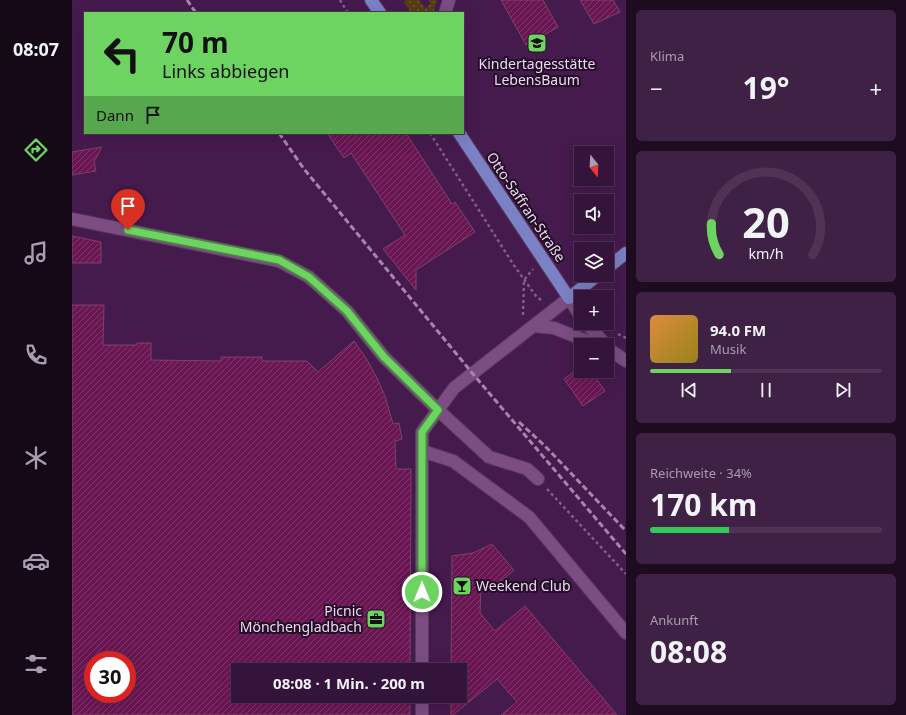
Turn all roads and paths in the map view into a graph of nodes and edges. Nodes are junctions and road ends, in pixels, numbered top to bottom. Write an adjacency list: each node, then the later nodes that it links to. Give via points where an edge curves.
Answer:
1 (340, 0): 4 (path)
2 (371, 0): 5 (main road)
3 (449, 0): 6 (street)
4 (347, 12)
5 (379, 12)
6 (445, 12)
7 (431, 134): 13 (path)
8 (460, 134): 11 (main road, Otto-Saffran-Straße)
9 (72, 219): 25 (street, via 279,260 309,277 347,311 384,357)
10 (626, 253): 12 (main road)
11 (542, 258): 13 (path); 15 (main road, Otto-Saffran-Straße)
12 (614, 262)
13 (524, 280): 17 (path, via 536,296); 20 (path)
14 (589, 282): 15 (main road)
15 (569, 298): 16 (street); 17 (street)
16 (574, 306)
17 (553, 311): 18 (street)
18 (534, 326): 20 (street); 21 (street, via 554,328)
19 (592, 330): 22 (street)
20 (522, 334): 25 (street, via 454,388)
21 (579, 338)
22 (599, 338)
23 (614, 352): 24 (street)
24 (626, 360)
25 (438, 410): 26 (street, via 422,432); 27 (street, via 489,457 527,469)
26 (422, 451): 29 (street, via 453,461 529,517); 30 (street)
27 (538, 479): 28 (path)
28 (626, 574)
29 (626, 633)
30 (422, 663)
31 (422, 703): 32 (street)
32 (422, 715)

